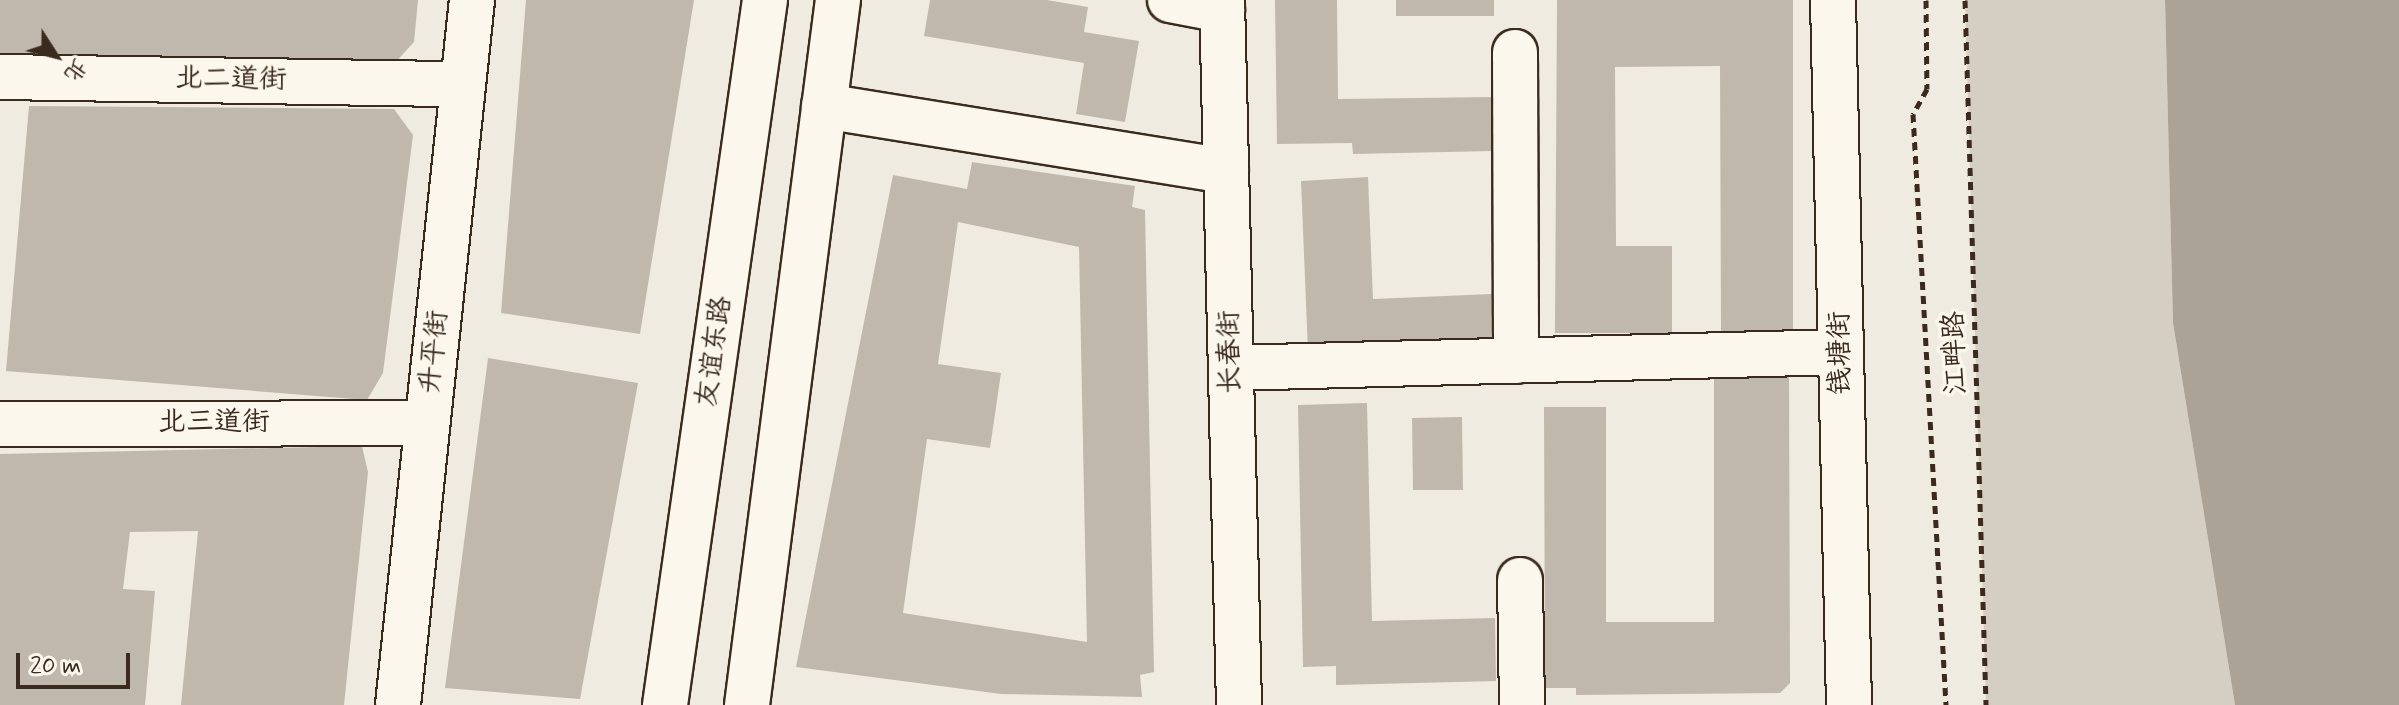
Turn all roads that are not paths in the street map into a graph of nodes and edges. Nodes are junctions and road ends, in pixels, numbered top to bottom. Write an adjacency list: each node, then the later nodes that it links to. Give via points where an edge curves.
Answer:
1 (472, 0): 9 (main road, 升平街)
2 (765, 0): 19 (main road, 友谊东路)
3 (838, 0): 10 (main road)
4 (1170, 0): 6 (main road)
5 (1833, 0): 12 (main road, 钱塘街)
6 (1222, 5): 11 (main road, 长春街)
7 (1515, 52): 13 (main road)
8 (0, 77): 9 (main road, 北二道街)
9 (463, 84): 15 (main road, 升平街)
10 (824, 106): 11 (main road); 20 (main road)
11 (1226, 171): 14 (main road, 长春街)
12 (1841, 352): 13 (main road); 23 (main road, 钱塘街)
13 (1516, 361): 14 (main road)
14 (1231, 368): 21 (main road, 长春街)
15 (427, 423): 16 (main road, 北三道街); 18 (main road, 升平街)
16 (0, 424)
17 (1520, 580): 22 (main road)
18 (398, 705)
19 (665, 705)
20 (747, 705)
21 (1239, 705)
22 (1522, 705)
23 (1849, 705)

